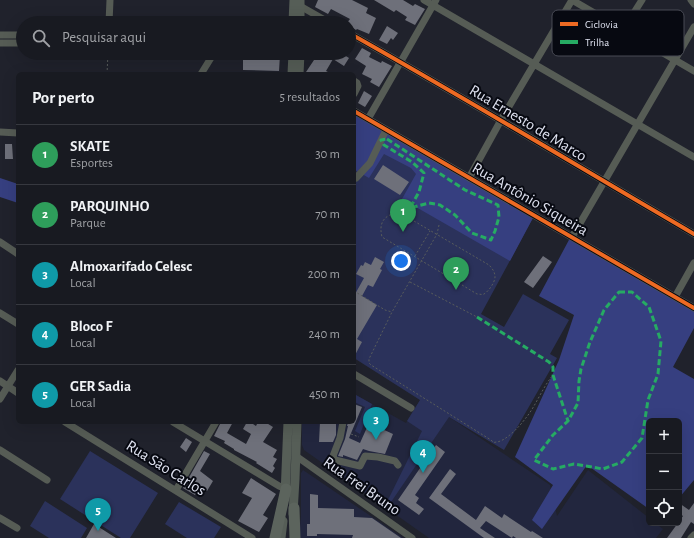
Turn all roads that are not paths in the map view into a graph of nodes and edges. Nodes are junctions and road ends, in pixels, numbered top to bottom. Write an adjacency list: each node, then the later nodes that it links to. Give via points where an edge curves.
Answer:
1 (110, 0): 12 (street)
2 (424, 0): 7 (street)
3 (572, 0): 9 (street); 10 (street)
4 (642, 0): 11 (street)
5 (691, 0): 8 (street)
6 (298, 2): 13 (main road); 14 (main road); 15 (street)
7 (434, 2): 30 (street); 31 (street)
8 (694, 4)
9 (566, 10)
10 (589, 10)
11 (636, 10)
12 (109, 16)
13 (295, 16)
14 (299, 16)
15 (319, 16)
16 (694, 27): 23 (street)
17 (552, 33): 31 (street)
18 (0, 35): 19 (street)
19 (16, 35)
20 (356, 37): 30 (street, Rua Ernesto de Marco)
21 (0, 43): 22 (street)
22 (16, 43)
23 (684, 45)
24 (667, 56): 29 (street)
25 (678, 56): 29 (street)
26 (210, 60): 33 (street)
27 (293, 60): 34 (main road)
28 (300, 60): 35 (main road)
29 (675, 61): 32 (street); 39 (street)
30 (401, 62): 37 (street); 38 (street, Rua Ernesto de Marco)
31 (534, 63): 38 (street); 39 (street)
32 (694, 71)
33 (202, 72)
34 (292, 72)
35 (299, 72)
36 (356, 112): 37 (street, Rua Antônio Siqueira)
37 (368, 119): 40 (street, Rua Antônio Siqueira)
38 (501, 120): 45 (street); 46 (street, Rua Ernesto de Marco)
39 (638, 124): 43 (street); 46 (street)
40 (386, 130): 44 (street, via 370,163); 45 (street, Rua Antônio Siqueira)
41 (0, 132): 42 (street)
42 (16, 133)
43 (694, 157)
44 (356, 178)
45 (469, 178): 48 (street, Rua Antônio Siqueira)
46 (604, 182): 47 (street, Rua Ernesto de Marco); 48 (street)
47 (694, 234)
48 (572, 237): 52 (street, Rua Antônio Siqueira)
49 (0, 242): 50 (street)
50 (16, 253)
51 (694, 263): 52 (street)
52 (675, 296): 53 (street, Rua Antônio Siqueira)
53 (694, 308)
54 (0, 313): 55 (street)
55 (16, 323)
56 (16, 373): 59 (street)
57 (356, 375): 62 (street)
58 (0, 381): 59 (street)
59 (8, 386): 60 (street); 61 (street)
60 (16, 392)
61 (0, 399)
62 (411, 408)
63 (68, 424): 75 (street, Rua São Carlos)
64 (176, 424): 69 (street)
65 (215, 424): 69 (street)
66 (289, 424): 71 (main road)
67 (289, 424): 74 (main road)
68 (342, 424): 72 (street, via 335,460 360,466 365,456 378,457 395,461)
69 (205, 442): 74 (street); 75 (street)
70 (0, 450): 73 (street)
71 (296, 456): 76 (main road); 85 (street, Rua Frei Bruno)
72 (398, 465)
73 (47, 480)
74 (286, 489): 81 (highway); 82 (main road)
75 (176, 490): 80 (street, Rua São Carlos)
76 (294, 508): 83 (main road); 84 (highway)
77 (0, 518): 78 (street)
78 (17, 528)
79 (694, 535): 86 (street)
80 (252, 538)
81 (275, 538)
82 (282, 538)
83 (290, 538)
84 (295, 538)
85 (412, 538)
86 (692, 538)

